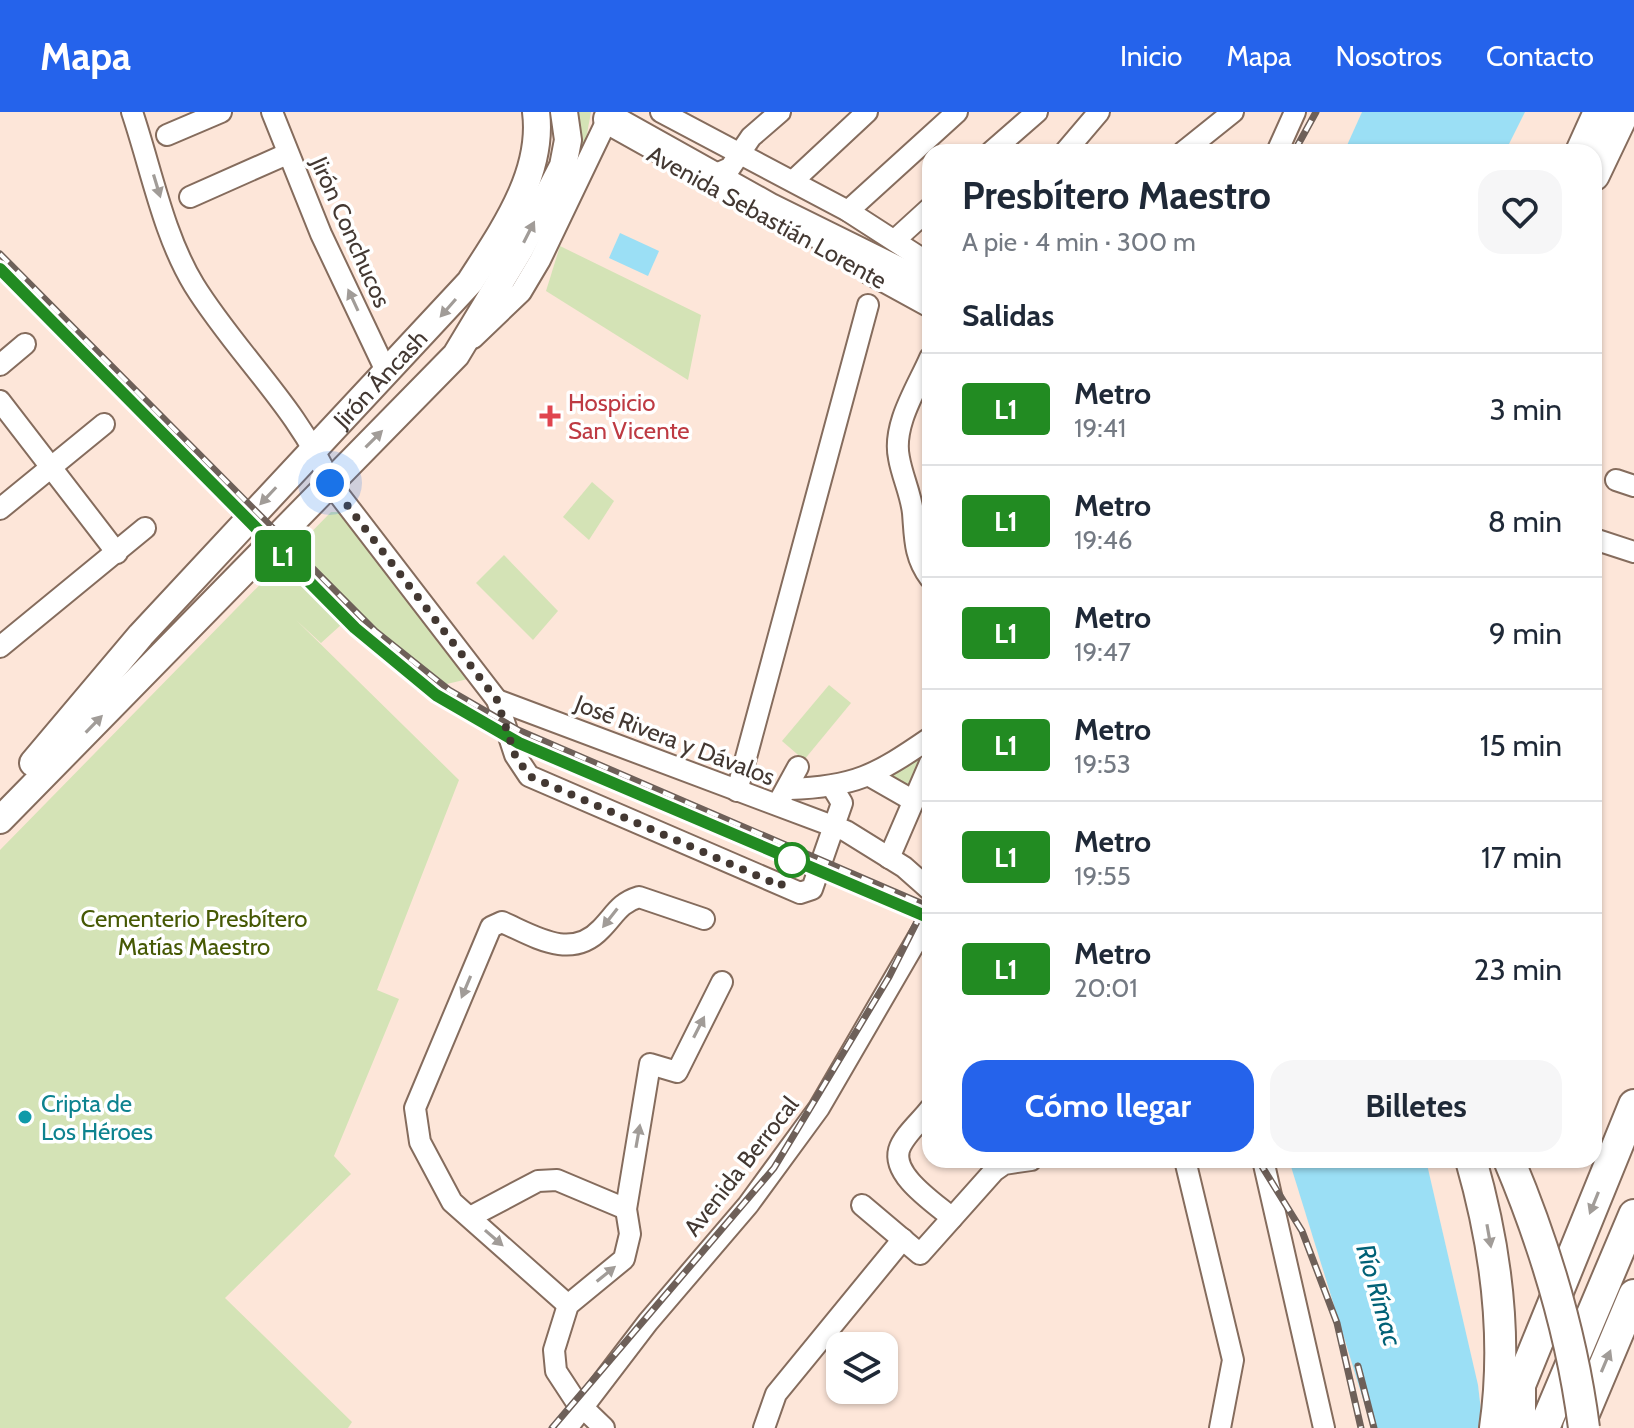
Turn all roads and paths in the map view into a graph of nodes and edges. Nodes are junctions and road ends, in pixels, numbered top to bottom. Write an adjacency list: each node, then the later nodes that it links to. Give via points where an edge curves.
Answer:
1 (132, 112): 44 (street, one-way to 44, via 176,250 193,284)
2 (221, 112): 17 (street)
3 (272, 112): 24 (street, Jirón Conchucos)
4 (536, 112): 26 (main road)
5 (562, 112): 26 (street, Jirón Áncash); 38 (main road, Jirón Áncash, one-way to 5, via 563,166 568,140)
6 (661, 112): 23 (street, Avenida Sebastián Lorente)
7 (867, 112): 28 (street)
8 (957, 112): 30 (street)
9 (1037, 112): 18 (street)
10 (1233, 112): 20 (street)
11 (1295, 112): 21 (street)
12 (1599, 112): 22 (highway)
13 (1624, 112): 25 (highway)
14 (774, 114): 23 (street)
15 (1090, 116): 19 (street)
16 (608, 120): 27 (highway); 38 (street, Jirón Áncash, via 521,292)
17 (167, 135)
18 (1000, 144)
19 (1071, 144)
20 (1193, 144)
21 (1281, 144)
22 (1585, 144)
23 (741, 152): 27 (street, via 730,168); 28 (street, Avenida Sebastián Lorente)
24 (287, 154): 29 (street); 40 (street, Jirón Conchucos, one-way to 24)
25 (1602, 158)
26 (531, 170): 40 (main road, Jirón Áncash, one-way to 40, via 470,282)
27 (707, 179): 34 (highway); 35 (street, Avenida Sebastián Lorente)
28 (793, 181): 30 (street, Avenida Sebastián Lorente)
29 (190, 197)
30 (848, 211): 32 (street, Avenida Sebastián Lorente)
31 (922, 215): 32 (street)
32 (896, 239): 33 (street, Avenida Sebastián Lorente)
33 (922, 258)
34 (922, 284)
35 (922, 302)
36 (868, 305): 63 (street)
37 (25, 344): 39 (street)
38 (456, 355): 46 (main road, Jirón Áncash, one-way to 38)
39 (0, 365)
40 (386, 371): 44 (main road, Jirón Áncash)
41 (922, 376): 53 (street, via 898,443 913,510 914,543)
42 (0, 401): 45 (street)
43 (104, 424): 45 (street)
44 (315, 447): 46 (street); 52 (main road, Jirón Áncash, one-way to 52)
45 (51, 466): 47 (street); 51 (street)
46 (330, 483): 54 (main road, Jirón Áncash); 56 (street)
47 (0, 509)
48 (145, 528): 51 (street)
49 (1602, 542): 50 (street)
50 (1634, 552)
51 (117, 553): 55 (street)
52 (215, 554): 54 (main road, via 221,571); 64 (main road, Jirón Áncash)
53 (922, 560)
54 (235, 578): 67 (main road, Jirón Áncash, one-way to 54)
55 (0, 647)
56 (497, 700): 63 (street, José Rivera y Dávalos); 68 (street, via 515,755 529,776 800,893 812,889)
57 (922, 743): 59 (street)
58 (798, 767): 62 (street)
59 (870, 776): 61 (street); 65 (street)
60 (922, 779): 65 (street)
61 (833, 788): 62 (street); 68 (street, via 842,803)
62 (789, 789): 66 (street)
63 (737, 791): 66 (street, José Rivera y Dávalos)
64 (0, 796)
65 (912, 800): 69 (street)
66 (774, 805): 68 (street, José Rivera y Dávalos)
67 (0, 820)
68 (834, 827): 69 (street, José Rivera y Dávalos)
69 (889, 858): 70 (street, José Rivera y Dávalos)
70 (922, 884)
71 (704, 919): 84 (street, one-way to 84, via 639,897 613,911 601,930 580,943 556,946 502,922 491,927 415,1108 420,1142 452,1202)
72 (922, 931): 89 (street, Avenida Berrocal, via 819,1108)
73 (722, 982): 82 (street, one-way to 73, via 650,1064 677,1072)
74 (1634, 1105): 90 (highway, one-way to 90, via 1520,1385)
75 (922, 1119): 85 (street, via 899,1148 898,1163)
76 (1000, 1168): 85 (street)
77 (1187, 1168): 94 (street, via 1233,1360)
78 (1265, 1168): 95 (street)
79 (1473, 1168): 96 (highway, one-way to 96, via 1498,1296 1501,1357)
80 (1512, 1168): 97 (highway, bridge, via 1540,1233 1566,1322)
81 (862, 1205): 86 (street)
82 (626, 1209): 84 (street, via 557,1180 538,1181); 88 (street, one-way to 82, via 624,1259 630,1234)
83 (1634, 1215): 90 (highway)
84 (470, 1217): 88 (street, one-way to 88)
85 (952, 1218): 86 (street, via 920,1254)
86 (903, 1239): 93 (street, via 776,1394)
87 (1634, 1295): 97 (highway, one-way to 87)
88 (568, 1305): 89 (street, via 554,1350 556,1371)
89 (583, 1409): 91 (street, Avenida Berrocal); 92 (street)
90 (1537, 1426)
91 (567, 1428)
92 (604, 1428)
93 (764, 1428)
94 (1220, 1428)
95 (1324, 1428)
96 (1495, 1428)
97 (1581, 1428)

